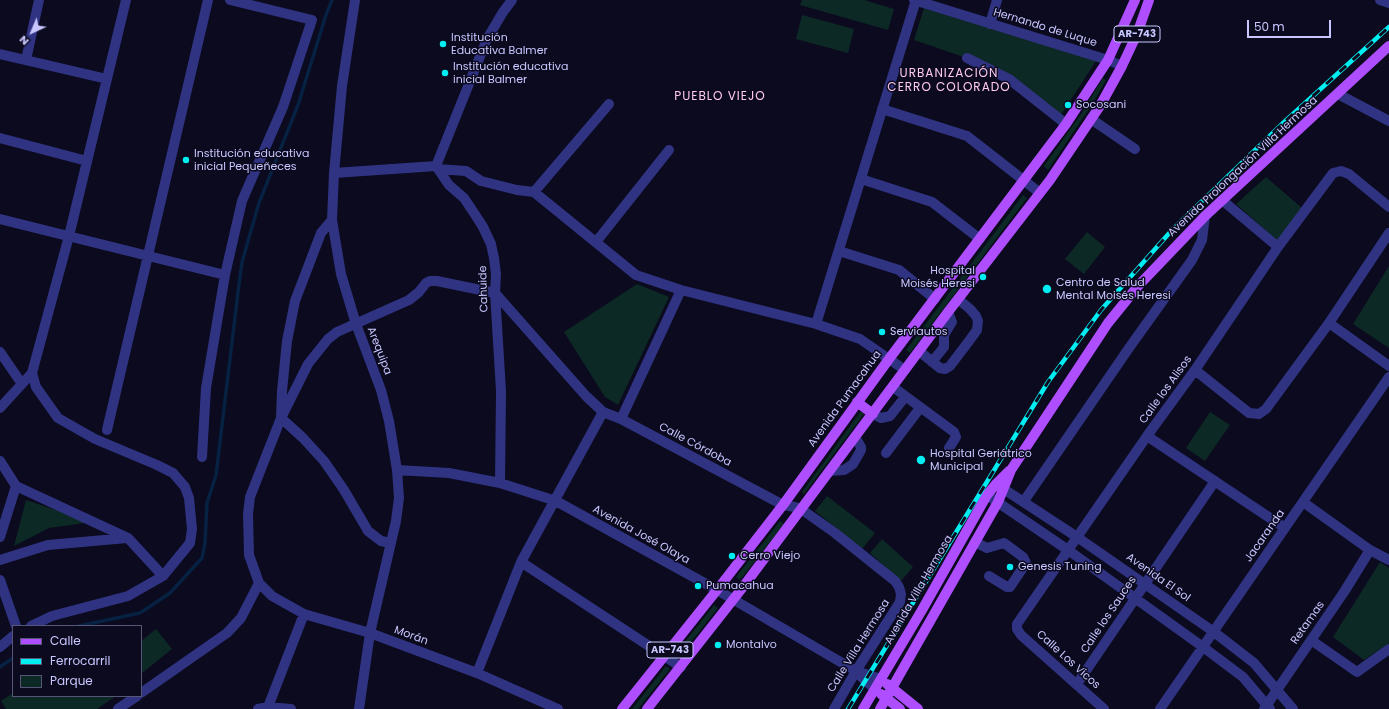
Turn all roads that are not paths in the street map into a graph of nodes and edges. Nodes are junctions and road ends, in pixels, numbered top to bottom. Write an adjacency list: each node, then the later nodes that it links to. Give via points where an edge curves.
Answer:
1 (39, 0): 17 (street)
2 (126, 0): 20 (street)
3 (208, 0): 48 (street)
4 (230, 0): 49 (street, via 312,20 283,107 242,201)
5 (355, 0): 32 (street, Arequipa, via 342,86)
6 (512, 0): 31 (street, via 487,39)
7 (915, 0): 13 (street, Hernando de Luque); 23 (street)
8 (997, 0): 13 (street)
9 (1135, 0): 18 (main road, AR-743)
10 (1149, 0): 19 (main road, AR-743)
11 (1380, 0): 12 (street)
12 (1389, 3)
13 (990, 24): 18 (street, Hernando de Luque)
14 (1389, 46): 21 (main road, Avenida Prolongación Villa Hermosa)
15 (0, 54): 17 (street)
16 (967, 58): 26 (street, via 1009,79)
17 (26, 60): 20 (street)
18 (1108, 60): 19 (street, Hernando de Luque); 26 (main road, Avenida Pumacahua / AR-743)
19 (1122, 66): 24 (main road, AR-743)
20 (107, 79): 30 (street)
21 (1338, 94): 25 (street); 37 (main road, Avenida Prolongación Villa Hermosa)
22 (609, 104): 35 (street)
23 (882, 109): 33 (street); 34 (street, via 967,136)
24 (1091, 119): 29 (street); 36 (main road, AR-743)
25 (1389, 120)
26 (1066, 124): 34 (main road, Avenida Pumacahua / AR-743)
27 (0, 138): 30 (street)
28 (669, 150): 45 (street)
29 (1135, 150)
30 (87, 161): 43 (street)
31 (437, 168): 32 (street); 35 (street, via 466,171 481,182); 51 (street, Cahuide, via 449,185 464,198 483,227 494,258)
32 (334, 173): 41 (street, Arequipa)
33 (861, 179): 44 (street, via 932,202); 47 (street)
34 (1024, 180): 36 (street); 44 (main road, Avenida Pumacahua / AR-743)
35 (534, 192): 45 (street)
36 (1040, 193): 53 (main road, AR-743)
37 (1222, 200): 39 (main road, Avenida Prolongación Villa Hermosa); 46 (street)
38 (1389, 207): 46 (street, Calle los Alisos, via 1341,170 1333,173)
39 (1205, 216): 89 (main road, Avenida Prolongación Villa Hermosa, via 1138,286 1108,323); 92 (street, via 1202,240 1192,260)
40 (0, 219): 43 (street)
41 (332, 220): 56 (street, Arequipa, via 341,274); 75 (street, via 321,233 295,300 287,341)
42 (1389, 233): 55 (street)
43 (69, 236): 48 (street); 65 (street)
44 (980, 239): 52 (main road, Avenida Pumacahua / AR-743)
45 (596, 242): 50 (street, via 636,275)
46 (1278, 247): 64 (street, Calle los Alisos)
47 (839, 251): 52 (street, via 899,270); 57 (street)
48 (148, 256): 49 (street); 77 (street)
49 (225, 276): 82 (street, via 206,388)
50 (681, 290): 57 (street); 76 (street)
51 (495, 293): 56 (street, via 430,281 408,300); 73 (street, Calle Córdoba); 87 (street, Cahuide, via 501,391)
52 (935, 299): 60 (main road, Avenida Pumacahua / AR-743)
53 (958, 299): 54 (main road, AR-743); 61 (street, via 976,316 977,330 947,368 940,368)
54 (948, 312): 58 (main road, AR-743); 61 (street, via 952,322 944,335 942,350)
55 (1329, 323): 62 (street); 64 (street, via 1266,409 1259,414 1249,413)
56 (356, 324): 75 (street, via 337,332 318,350 308,364); 84 (street, Arequipa, via 381,390)
57 (816, 324): 60 (street, via 860,339)
58 (919, 351): 61 (street); 63 (main road, AR-743)
59 (0, 352): 67 (street)
60 (890, 359): 63 (street); 70 (main road, Avenida Pumacahua / AR-743)
61 (932, 362)
62 (1389, 366)
63 (904, 370): 68 (main road, AR-743)
64 (1195, 370): 78 (street, Calle los Alisos)
65 (32, 373): 67 (street); 108 (street, via 36,387 58,418 95,439 173,473 186,487 192,529 190,543)
66 (1389, 377): 94 (street, Jacaranda)
67 (22, 384): 71 (street)
68 (893, 387): 69 (street); 74 (main road, AR-743)
69 (905, 396): 72 (street); 74 (street, via 890,416 881,418)
70 (857, 402): 74 (main road); 95 (main road, Avenida Pumacahua / AR-743)
71 (0, 408)
72 (920, 408): 80 (street, via 954,432 956,437); 81 (street)
73 (603, 412): 76 (street, Calle Córdoba); 91 (street)
74 (873, 414): 79 (main road, AR-743)
75 (281, 418): 102 (street, via 324,461 368,531 381,541); 111 (street, via 250,498 249,555)
76 (621, 419): 95 (street, Calle Córdoba)
77 (107, 430)
78 (1147, 436): 86 (street); 99 (street, Calle los Alisos)
79 (855, 437): 85 (main road, AR-743); 85 (street, via 861,450 853,464 844,470)
80 (950, 448)
81 (886, 453)
82 (202, 457)
83 (0, 461): 88 (street)
84 (397, 470): 87 (street, Avenida José Olaya, via 449,473); 102 (street, Arequipa, via 399,498)
85 (830, 471): 96 (main road, AR-743)
86 (1215, 481): 97 (street); 112 (street, Calle los Sauces)
87 (500, 483): 91 (street, Avenida José Olaya)
88 (16, 486): 98 (street); 100 (street)
89 (1000, 486): 90 (main road, Avenida Villa Hermosa); 92 (street, Avenida El Sol); 93 (main road)
90 (987, 495): 93 (street); 132 (main road, Avenida Villa Hermosa)
91 (556, 501): 107 (street); 113 (street, Avenida José Olaya)
92 (1024, 501): 99 (street, Avenida El Sol)
93 (998, 502): 101 (main road); 103 (street)
94 (1303, 502): 97 (street, Jacaranda); 104 (street)
95 (783, 505): 96 (street, Calle Córdoba); 113 (main road, Avenida Pumacahua / AR-743)
96 (801, 509): 114 (street, Calle Córdoba, via 895,581); 116 (main road, AR-743)
97 (1285, 528): 121 (street, Jacaranda)
98 (0, 537)
99 (1077, 537): 103 (street, Calle los Alisos); 112 (street, Avenida El Sol)
100 (128, 538): 105 (street, via 48,545); 108 (street)
101 (975, 542): 109 (street, via 987,548 1004,543 1023,557 1026,563 1010,587 1007,588); 134 (main road)
102 (391, 543): 122 (street, Arequipa)
103 (1068, 550): 115 (street); 120 (street, Calle los Alisos, via 1017,624)
104 (1370, 550): 106 (street); 124 (street, Retamas)
105 (0, 560)
106 (1389, 560)
107 (521, 562): 128 (street); 131 (street)
108 (163, 576): 119 (street, via 128,596 52,616)
109 (989, 576)
110 (0, 580): 118 (street)
111 (259, 583): 117 (street, Morán, via 272,596); 137 (street, via 241,618 227,634)
112 (1145, 584): 115 (street, Calle los Sauces); 121 (street, Avenida El Sol)
113 (717, 590): 116 (street, Avenida José Olaya); 128 (main road, Avenida Pumacahua / AR-743)
114 (901, 594): 130 (street, Calle Villa Hermosa, via 898,606)
115 (1136, 598): 126 (street); 133 (street, Calle los Sauces)
116 (733, 600): 129 (main road, AR-743); 130 (street, Avenida José Olaya)
117 (304, 614): 122 (street, Morán); 140 (street)
118 (16, 625)
119 (33, 625)
120 (1017, 629): 133 (street, Calle Los Vicos)
121 (1214, 632): 126 (street, Jacaranda); 136 (street, Avenida El Sol, via 1254,663)
122 (370, 633): 131 (street, Morán); 144 (street, Arequipa)
123 (12, 637): 125 (street)
124 (1311, 640): 127 (street, via 1357,672); 136 (street, Retamas)
125 (0, 646)
126 (1203, 647): 141 (street, via 1243,677); 154 (street, Jacaranda)
127 (1389, 649)
128 (665, 656): 129 (street); 146 (main road, Avenida Pumacahua / AR-743)
129 (681, 667): 147 (main road, AR-743)
130 (856, 671): 132 (street, Avenida José Olaya); 135 (street, Avenida José Olaya); 148 (street, Calle Villa Hermosa)
131 (477, 673): 145 (street, Morán)
132 (881, 678): 134 (main road, Avenida José Olaya); 135 (main road, Avenida Villa Hermosa)
133 (1077, 684): 153 (street, Calle Los Vicos)
134 (892, 688): 139 (main road); 152 (main road, Avenida José Olaya)
135 (875, 689): 139 (main road, Avenida José Olaya); 149 (main road, Avenida Villa Hermosa)
136 (1277, 690): 141 (street, Retamas); 155 (street, Avenida El Sol)
137 (142, 692)
138 (136, 697): 142 (street)
139 (886, 697): 150 (main road); 151 (main road, Avenida José Olaya)
140 (263, 708): 143 (street)
141 (1267, 708)
142 (118, 709)
143 (291, 709)
144 (359, 709)
145 (558, 709)
146 (622, 709)
147 (647, 709)
148 (834, 709)
149 (863, 709)
150 (880, 709)
151 (900, 709)
152 (918, 709)
153 (1104, 709)
154 (1160, 709)
155 (1293, 709)

